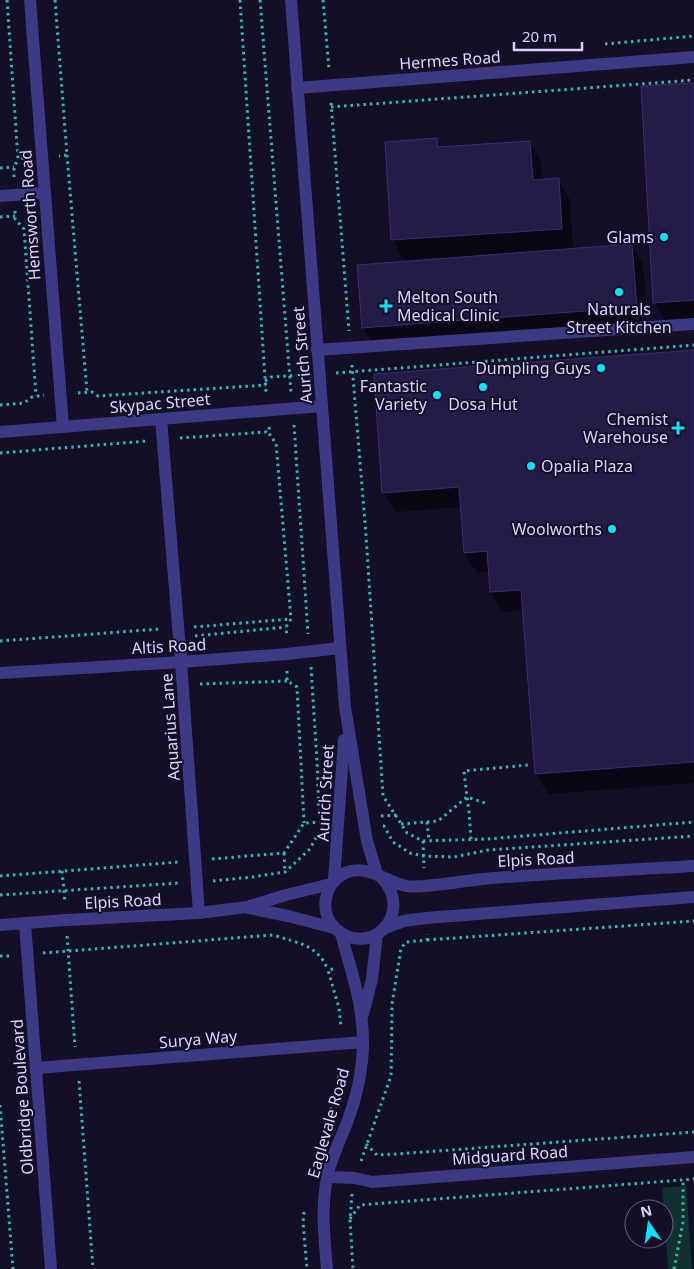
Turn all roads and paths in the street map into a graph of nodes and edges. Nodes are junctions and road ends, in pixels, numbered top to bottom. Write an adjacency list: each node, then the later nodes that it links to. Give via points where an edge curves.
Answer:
1 (30, 0): 14 (street, Hemsworth Road)
2 (260, 0): 25 (path)
3 (290, 0): 8 (street, Aurich Street)
4 (323, 0): 7 (path)
5 (694, 58): 7 (street, Hermes Road)
6 (694, 80): 9 (path)
7 (330, 85): 8 (street, Hermes Road); 9 (path)
8 (297, 88): 22 (street, Aurich Street)
9 (331, 107): 21 (path)
10 (67, 155): 26 (path)
11 (18, 159): 12 (path)
12 (14, 167): 13 (path); 15 (path)
13 (0, 168)
14 (44, 193): 15 (street); 27 (street, Hemsworth Road)
15 (15, 195): 16 (street); 17 (path)
16 (0, 196)
17 (15, 216): 18 (path); 28 (path, via 24,229)
18 (0, 218)
19 (694, 324): 21 (street)
20 (694, 345): 23 (path)
21 (351, 348): 22 (street); 23 (path)
22 (318, 350): 24 (street, Aurich Street)
23 (352, 372): 24 (path); 52 (path, via 383,796)
24 (320, 374): 25 (path); 30 (street, Aurich Street)
25 (290, 376): 26 (path, via 271,377 265,383 98,396); 31 (path)
26 (87, 392): 27 (path)
27 (60, 394): 28 (path); 33 (street, Hemsworth Road)
28 (36, 396): 29 (path, via 24,403)
29 (0, 405)
30 (322, 406): 31 (street, Skypac Street); 42 (street, Aurich Street)
31 (293, 408): 32 (street, Skypac Street); 43 (path)
32 (161, 419): 33 (street, Skypac Street); 36 (street, Aquarius Lane)
33 (62, 427): 34 (street, Skypac Street)
34 (0, 432)
35 (270, 436): 36 (path, via 266,432)
36 (163, 440): 37 (path); 40 (street, Aquarius Lane)
37 (0, 453)
38 (291, 619): 40 (path)
39 (286, 627): 40 (path)
40 (179, 632): 41 (path); 44 (street, Aquarius Lane)
41 (0, 641)
42 (340, 648): 43 (street, Altis Road); 48 (street, Aurich Street)
43 (310, 651): 44 (street, Altis Road); 54 (path)
44 (182, 662): 45 (street, Altis Road); 47 (street, Aquarius Lane)
45 (0, 673)
46 (287, 681): 47 (path)
47 (183, 684): 62 (street, Aquarius Lane)
48 (345, 707): 53 (street, Aurich Street); 55 (street, Aurich Street)
49 (528, 765): 50 (path, via 464,771)
50 (467, 798): 51 (path); 56 (path, via 438,820); 60 (path)
51 (485, 803)
52 (396, 815): 55 (path); 58 (path)
53 (339, 820): 54 (path); 68 (street, Aurich Street)
54 (319, 822): 62 (path, via 304,823 284,853); 67 (path, via 320,831 310,849 285,872)
55 (364, 822): 59 (path, via 384,826 393,842 410,853 423,856 454,857 488,850); 66 (street, Aurich Street)
56 (427, 822): 58 (path); 61 (path)
57 (694, 822): 60 (path)
58 (401, 824): 61 (path, via 407,833)
59 (694, 836)
60 (471, 839): 61 (path)
61 (429, 842)
62 (195, 861): 64 (path); 67 (street, Aquarius Lane)
63 (694, 866): 66 (street, Elpis Road, via 491,878 425,886 407,886)
64 (62, 871): 65 (path); 69 (path)
65 (0, 876)
66 (379, 876): 68 (street, via 355,870 346,872); 80 (street, via 392,893 394,902 390,920)
67 (197, 882): 69 (path); 73 (street, Aquarius Lane)
68 (333, 882): 72 (street, Elpis Road); 79 (street, via 325,902 328,920)
69 (64, 890): 70 (path); 75 (path)
70 (0, 895)
71 (694, 897): 74 (street)
72 (247, 907): 73 (street, Elpis Road); 79 (street, Elpis Road)
73 (199, 913): 75 (street, Elpis Road)
74 (426, 918): 80 (street, via 404,921); 81 (path)
75 (66, 920): 77 (street, Elpis Road); 82 (path)
76 (694, 921): 81 (path)
77 (25, 923): 78 (street, Elpis Road); 83 (street, Oldbridge Boulevard)
78 (0, 925)
79 (338, 931): 80 (street, via 359,939); 87 (street, Eaglevale Road)
80 (381, 931): 86 (street, Eaglevale Road)
81 (427, 940): 85 (path, via 406,942 401,948)
82 (69, 951): 83 (path); 88 (path, via 273,935 309,947 323,959); 92 (path)
83 (28, 955): 84 (path); 93 (street, Oldbridge Boulevard)
84 (0, 956)
85 (400, 961): 86 (path); 97 (path, via 392,1004 391,1076)
86 (374, 963): 89 (street, Eaglevale Road)
87 (350, 964): 88 (path); 89 (street, Eaglevale Road)
88 (328, 970): 91 (path, via 339,1008)
89 (363, 1017): 90 (street, Eaglevale Road)
90 (363, 1042): 91 (street, Surya Way); 99 (street, Eaglevale Road, via 358,1088)
91 (343, 1044): 92 (street, Surya Way); 95 (path, via 342,1065)
92 (77, 1065): 93 (street, Surya Way); 107 (path)
93 (36, 1068): 106 (street, Oldbridge Boulevard)
94 (0, 1105): 105 (path)
95 (328, 1117)
96 (694, 1132): 97 (path, via 397,1154 377,1154)
97 (366, 1144): 100 (path)
98 (694, 1157): 100 (street, Midguard Road, via 372,1182)
99 (328, 1177): 100 (street, Midguard Road); 109 (street, Eaglevale Road, via 324,1222)
100 (355, 1178): 104 (path)
101 (683, 1179): 102 (path); 104 (path, via 360,1205); 111 (path, via 683,1222)
102 (694, 1179)
103 (305, 1203): 108 (path, via 303,1222)
104 (350, 1220): 110 (path)
105 (13, 1269)
106 (52, 1269)
107 (93, 1269)
108 (307, 1269)
109 (327, 1269)
110 (353, 1269)
111 (674, 1269)

